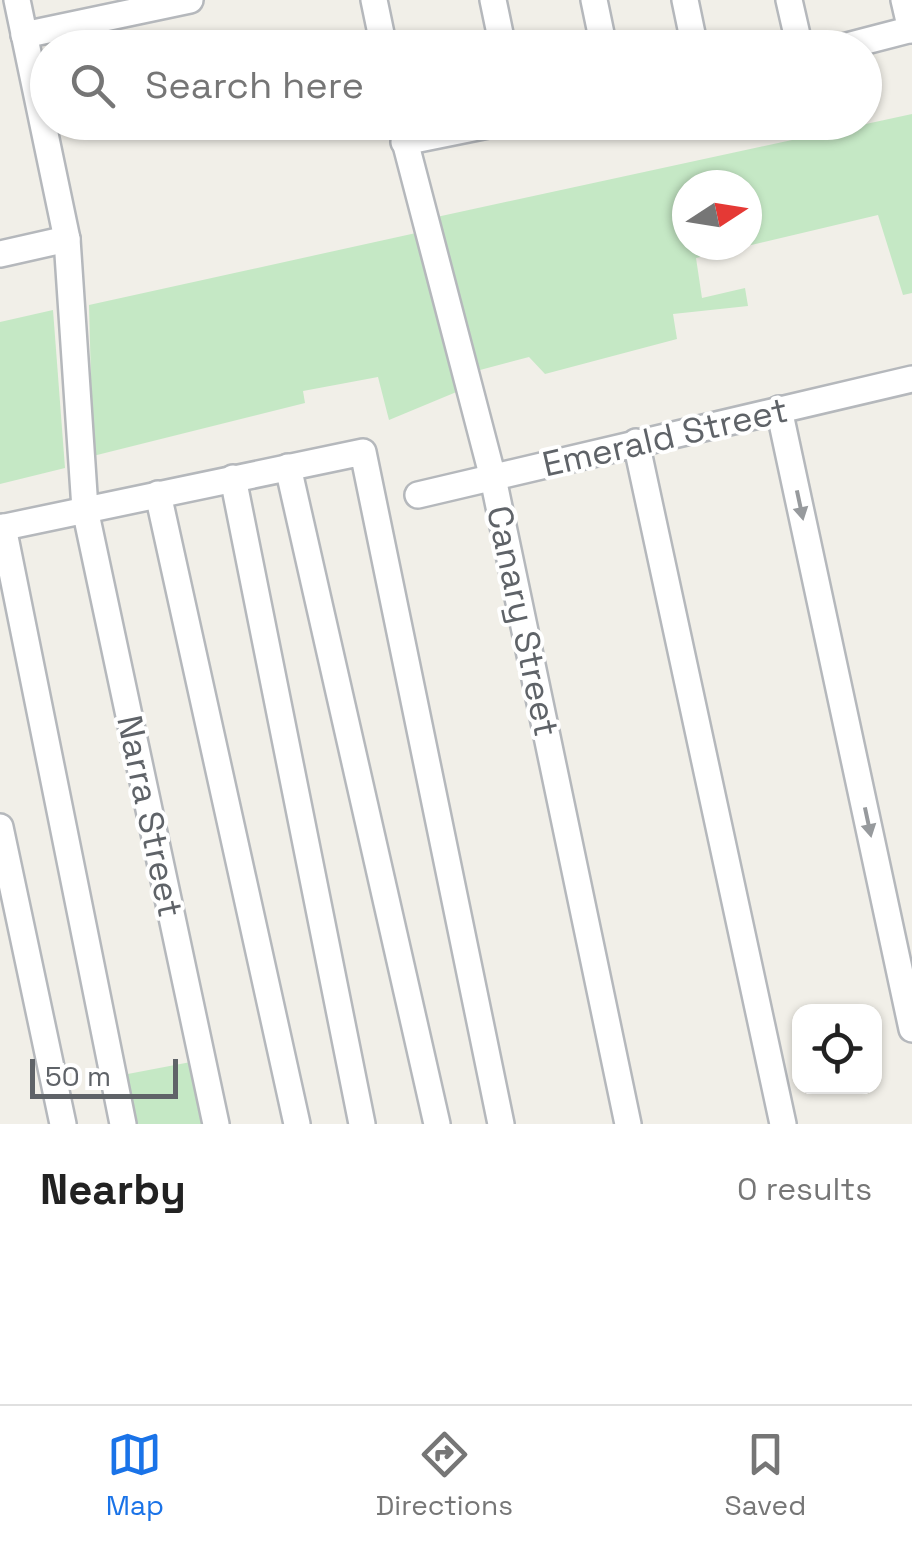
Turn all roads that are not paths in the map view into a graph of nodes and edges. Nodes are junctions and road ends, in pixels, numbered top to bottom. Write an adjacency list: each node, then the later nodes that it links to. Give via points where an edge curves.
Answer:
1 (17, 0): 17 (street, Narra Street)
2 (374, 0): 11 (street)
3 (493, 0): 12 (street)
4 (594, 0): 13 (street)
5 (686, 0): 14 (street)
6 (789, 0): 15 (street)
7 (904, 0): 9 (street)
8 (175, 2): 10 (street)
9 (911, 29): 18 (street)
10 (47, 30)
11 (380, 30)
12 (499, 30)
13 (600, 30)
14 (692, 30)
15 (796, 30)
16 (30, 34): 17 (street)
17 (24, 35): 19 (street, Narra Street)
18 (882, 37)
19 (30, 63)
20 (46, 140): 22 (street, Narra Street)
21 (404, 140): 29 (street, Canary Street)
22 (67, 239): 23 (street); 32 (street, Narra Street)
23 (0, 254)
24 (912, 378): 25 (street, Emerald Street)
25 (779, 409): 26 (street, Emerald Street); 35 (street, one-way to 35)
26 (636, 442): 29 (street, Emerald Street); 44 (street)
27 (288, 467): 28 (street); 41 (street); 42 (street, via 363,452)
28 (232, 478): 30 (street); 40 (street)
29 (493, 478): 31 (street, Emerald Street); 43 (street, Canary Street)
30 (158, 494): 32 (street); 39 (street)
31 (418, 494)
32 (84, 509): 33 (street); 38 (street, Narra Street)
33 (2, 527): 37 (street)
34 (0, 827): 36 (street)
35 (912, 1029)
36 (63, 1124)
37 (123, 1124)
38 (216, 1124)
39 (296, 1124)
40 (362, 1124)
41 (436, 1124)
42 (502, 1124)
43 (628, 1124)
44 (783, 1124)

